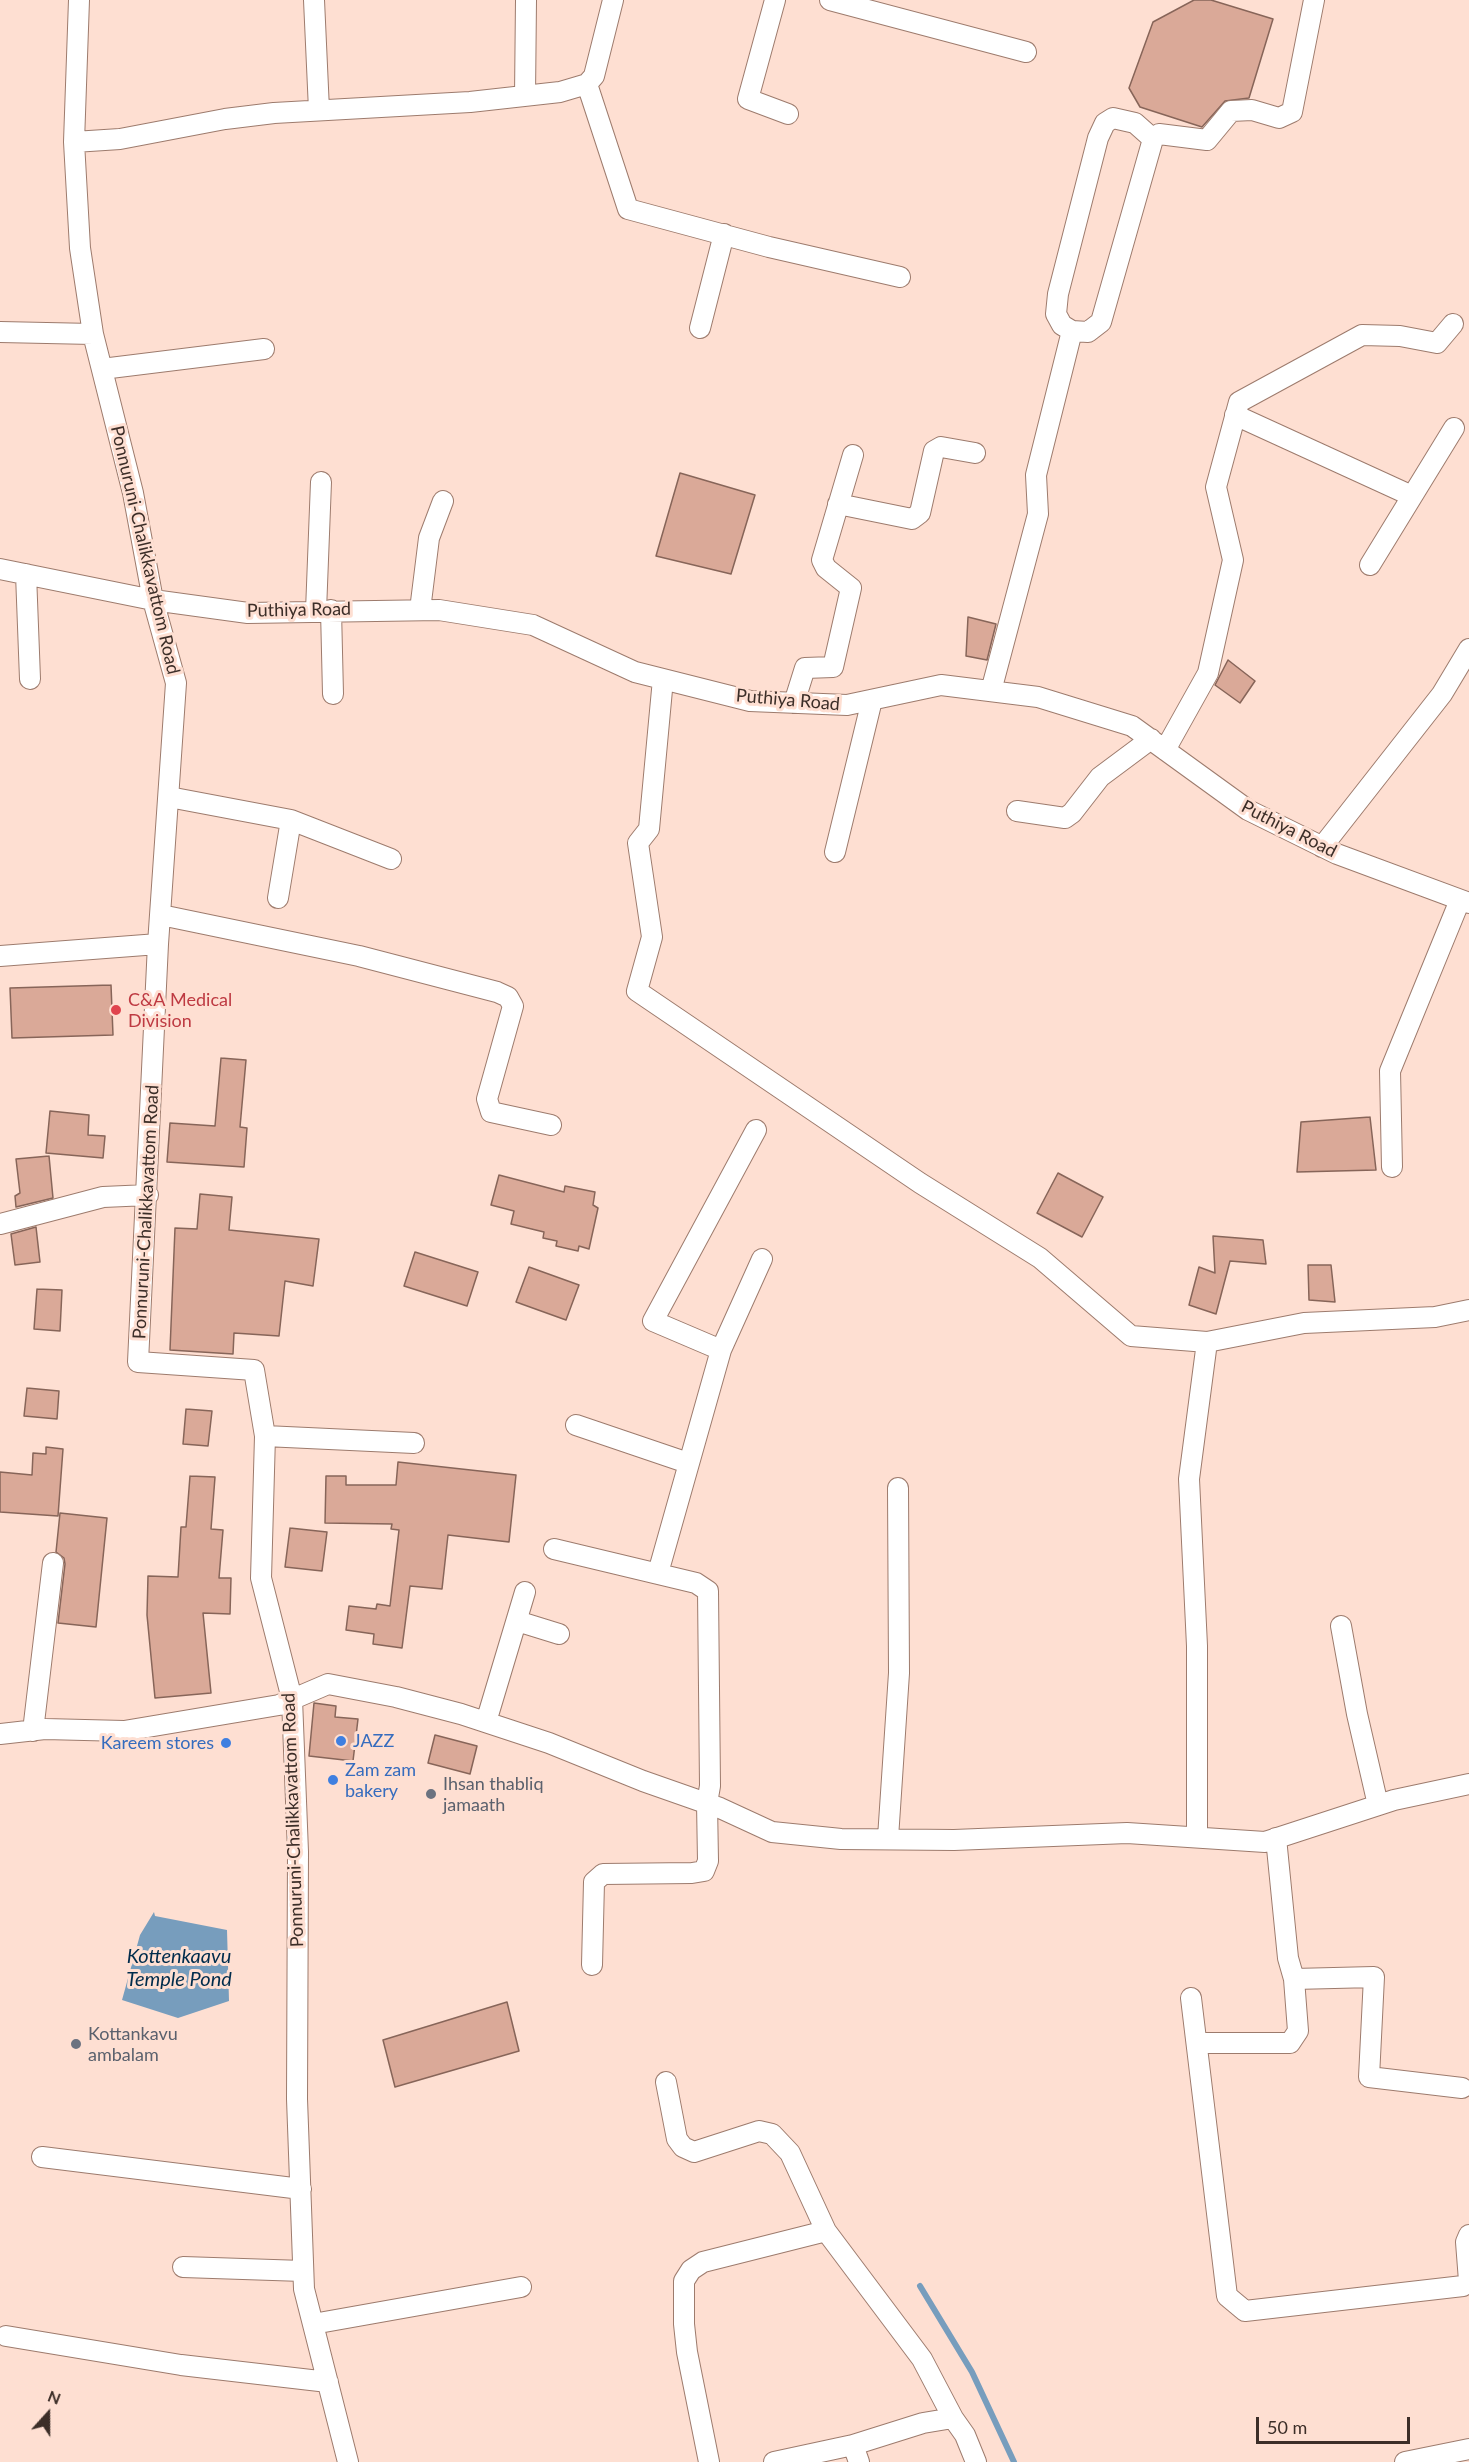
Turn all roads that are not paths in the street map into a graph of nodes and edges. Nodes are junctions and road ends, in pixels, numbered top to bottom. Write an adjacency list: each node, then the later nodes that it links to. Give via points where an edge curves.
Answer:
1 (79, 0): 14 (street, Ponnuruni-Chalikkavattom Road)
2 (314, 0): 11 (street)
3 (526, 0): 10 (street)
4 (613, 0): 9 (street, via 599,64)
5 (775, 0): 12 (street, via 748,99)
6 (831, 0): 8 (street)
7 (1314, 0): 13 (street, via 1292,112 1279,118 1252,110 1231,111 1207,140 1159,134)
8 (1026, 52)
9 (587, 84): 10 (street); 15 (street, via 628,209)
10 (525, 96): 11 (street)
11 (319, 110): 14 (street, via 225,119 120,139)
12 (788, 114)
13 (1153, 139): 19 (street, via 1101,322 1088,332); 19 (street, via 1135,123 1113,118 1105,123 1098,138 1058,294 1056,314 1062,325)
14 (74, 142): 21 (street, Ponnuruni-Chalikkavattom Road, via 80,248)
15 (723, 234): 16 (street); 18 (street)
16 (900, 277)
17 (1453, 324): 24 (street, via 1437,343 1400,336 1362,335 1239,402)
18 (700, 328)
19 (1072, 331): 41 (street, via 1036,475 1038,514)
20 (0, 332): 21 (street)
21 (93, 334): 23 (street, Ponnuruni-Chalikkavattom Road)
22 (264, 349): 23 (street)
23 (102, 369): 35 (street, Ponnuruni-Chalikkavattom Road, via 133,494)
24 (1235, 415): 29 (street); 45 (street, via 1216,487 1233,560 1208,673)
25 (1454, 428): 29 (street)
26 (975, 453): 31 (street, via 941,447 934,451 920,513 912,519)
27 (853, 454): 31 (street)
28 (321, 482): 36 (street)
29 (1412, 496): 32 (street)
30 (443, 501): 37 (street, via 429,538)
31 (838, 504): 44 (street, via 822,560 851,588 833,667 805,668)
32 (1370, 565)
33 (0, 569): 34 (street, Puthiya Road)
34 (26, 574): 35 (street, Puthiya Road); 39 (street)
35 (153, 600): 36 (street, Puthiya Road, via 248,613); 46 (street, Ponnuruni-Chalikkavattom Road, via 176,683)
36 (323, 610): 37 (street, Puthiya Road); 42 (street)
37 (420, 610): 40 (street, Puthiya Road, via 533,625 635,672)
38 (1469, 648): 49 (street, via 1442,694)
39 (30, 679)
40 (663, 679): 44 (street, Puthiya Road, via 750,701); 64 (street, via 649,829 638,843 652,937 637,991 920,1183 1040,1258 1131,1336)
41 (992, 691): 43 (street, Puthiya Road, via 941,685); 45 (street, Puthiya Road, via 1038,697 1132,726)
42 (333, 694)
43 (872, 700): 44 (street, Puthiya Road, via 847,705); 50 (street)
44 (794, 703)
45 (1158, 745): 47 (street, via 1100,777 1065,818); 49 (street, Puthiya Road, via 1248,810)
46 (169, 797): 48 (street); 54 (street, Ponnuruni-Chalikkavattom Road)
47 (1017, 811)
48 (291, 820): 51 (street); 52 (street)
49 (1322, 847): 53 (street, Puthiya Road)
50 (835, 852)
51 (391, 859)
52 (279, 898)
53 (1465, 902): 59 (street, via 1390,1071)
54 (160, 915): 55 (street, Ponnuruni-Chalikkavattom Road); 57 (street, via 359,956 508,997 513,1006 487,1100 490,1112)
55 (158, 944): 56 (street); 60 (street, Ponnuruni-Chalikkavattom Road)
56 (0, 956)
57 (551, 1125)
58 (756, 1130): 65 (street, via 653,1321)
59 (1392, 1167)
60 (148, 1195): 61 (street, via 103,1197); 67 (street, Ponnuruni-Chalikkavattom Road, via 138,1362 254,1370)
61 (0, 1224)
62 (762, 1260): 65 (street)
63 (1469, 1310): 64 (street, via 1435,1317 1304,1323)
64 (1207, 1342): 85 (street, via 1189,1479 1197,1646)
65 (721, 1350): 69 (street)
66 (576, 1425): 69 (street)
67 (265, 1436): 68 (street); 78 (street, Ponnuruni-Chalikkavattom Road, via 261,1578)
68 (414, 1443)
69 (688, 1463): 73 (street)
70 (898, 1488): 86 (street, via 899,1673)
71 (554, 1549): 73 (street)
72 (54, 1563): 80 (street)
73 (658, 1574): 83 (street, via 696,1583 708,1591)
74 (525, 1592): 75 (street)
75 (517, 1621): 77 (street); 79 (street)
76 (1341, 1626): 84 (street)
77 (559, 1634)
78 (292, 1699): 79 (street, via 328,1684 396,1697); 80 (street, via 279,1705 124,1731); 95 (street, Ponnuruni-Chalikkavattom Road, via 298,1852 297,2099)
79 (486, 1722): 83 (street)
80 (33, 1731): 81 (street)
81 (0, 1734)
82 (1469, 1784): 84 (street)
83 (707, 1803): 86 (street, via 772,1833 841,1839); 88 (street, via 708,1861 704,1871 603,1874 594,1882)
84 (1378, 1805): 87 (street)
85 (1197, 1837): 86 (street, via 1127,1833 954,1840); 87 (street, via 1264,1842)
86 (888, 1838)
87 (1276, 1838): 89 (street, via 1288,1958)
88 (592, 1965)
89 (1294, 1978): 91 (street, via 1298,2031 1290,2043); 93 (street, via 1374,1977 1369,2077)
90 (1191, 1998): 91 (street)
91 (1198, 2043): 97 (street, via 1227,2296 1245,2311 1463,2286 1469,2281)
92 (666, 2082): 96 (street, via 677,2139 683,2147 693,2152 759,2132 772,2134 790,2153)
93 (1462, 2088)
94 (42, 2157): 95 (street)
95 (301, 2189): 99 (street, Ponnuruni-Chalikkavattom Road)
96 (826, 2231): 104 (street, via 922,2359); 108 (street, via 697,2264 684,2281 687,2352)
97 (1469, 2235)
98 (183, 2267): 99 (street)
99 (303, 2271): 101 (street, Ponnuruni-Chalikkavattom Road)
100 (521, 2287): 101 (street)
101 (313, 2324): 103 (street, Ponnuruni-Chalikkavattom Road)
102 (6, 2336): 103 (street, via 181,2366)
103 (328, 2382): 107 (street, Ponnuruni-Chalikkavattom Road)
104 (953, 2418): 106 (street, via 923,2423); 110 (street)
105 (1469, 2449): 111 (street)
106 (856, 2453): 109 (street)
107 (348, 2462)
108 (709, 2462)
109 (774, 2462)
110 (976, 2462)
111 (1405, 2462)

